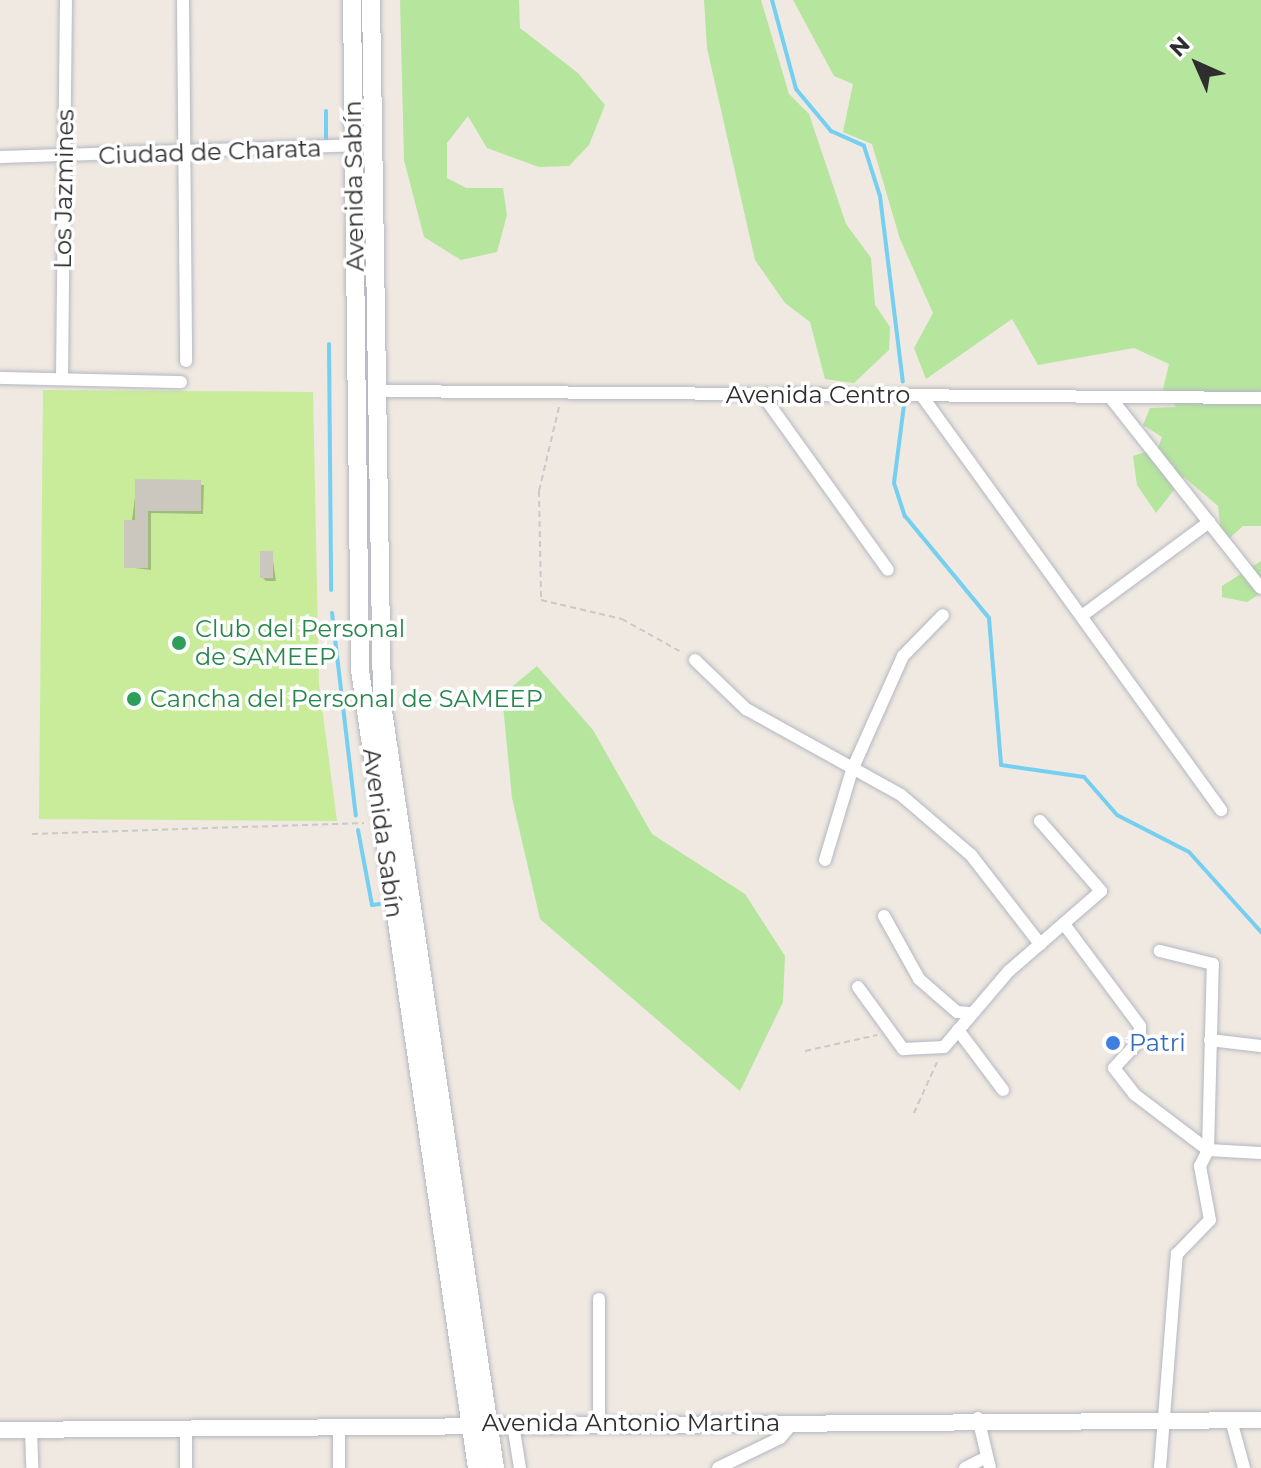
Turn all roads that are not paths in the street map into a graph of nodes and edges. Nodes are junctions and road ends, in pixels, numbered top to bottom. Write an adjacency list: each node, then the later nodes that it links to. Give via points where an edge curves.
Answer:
1 (66, 0): 8 (street, Los Jazmines)
2 (183, 0): 6 (street)
3 (352, 0): 5 (main road, Avenida Sabín)
4 (371, 0): 5 (main road, Avenida Sabín)
5 (362, 146): 6 (street, Ciudad de Charata); 13 (main road, Avenida Sabín); 46 (main road, Avenida Sabín, via 360,670)
6 (184, 156): 8 (street, Ciudad de Charata); 9 (street)
7 (0, 157): 8 (street, Ciudad de Charata)
8 (64, 157): 11 (street, Los Jazmines)
9 (186, 361)
10 (0, 378): 11 (street)
11 (62, 379): 12 (street)
12 (181, 382)
13 (375, 391): 14 (street, Avenida Centro); 47 (main road, Avenida Sabín, via 382,704)
14 (762, 394): 15 (street, Avenida Centro); 19 (street)
15 (922, 396): 16 (street, Avenida Centro); 22 (street)
16 (1110, 397): 17 (street, Avenida Centro); 18 (street)
17 (1261, 398)
18 (1209, 522): 20 (street); 22 (street)
19 (888, 570)
20 (1261, 588)
21 (943, 615): 24 (street, via 907,648)
22 (1083, 615): 25 (street)
23 (695, 660): 24 (street, via 746,709)
24 (852, 770): 27 (street); 30 (street, via 901,795 971,855)
25 (1221, 810)
26 (1040, 821): 29 (street, via 1101,891)
27 (825, 860)
28 (884, 916): 33 (street, via 919,979 957,1012)
29 (1064, 924): 30 (street); 38 (street, via 1140,1026 1140,1040 1114,1068 1134,1094)
30 (1040, 944): 33 (street)
31 (1160, 951): 35 (street, via 1213,964)
32 (858, 987): 34 (street, via 915,1053 944,1047)
33 (969, 1013): 34 (street)
34 (958, 1030): 37 (street)
35 (1210, 1040): 36 (street); 38 (street)
36 (1261, 1046)
37 (1003, 1090)
38 (1208, 1150): 39 (street); 42 (street, via 1200,1166 1210,1220 1177,1254)
39 (1261, 1153)
40 (599, 1299): 48 (street)
41 (978, 1418): 42 (street, Avenida Antonio Martina); 45 (street, Avenida Antonio Martina); 54 (street)
42 (1164, 1420): 43 (street, Avenida Antonio Martina); 63 (street)
43 (1231, 1420): 44 (street, Avenida Antonio Martina); 64 (street)
44 (1261, 1420)
45 (794, 1422): 48 (street, Avenida Antonio Martina); 61 (street, via 780,1438)
46 (470, 1424): 47 (street, Avenida Antonio Martina); 50 (street, Avenida Antonio Martina); 58 (main road, Avenida Sabín)
47 (490, 1424): 49 (street, Avenida Antonio Martina); 59 (main road, Avenida Sabín)
48 (599, 1424): 49 (street, Avenida Antonio Martina)
49 (513, 1425): 60 (street)
50 (339, 1427): 51 (street, Avenida Antonio Martina); 57 (street)
51 (186, 1428): 53 (street, Avenida Antonio Martina); 56 (street)
52 (0, 1430): 53 (street, Avenida Antonio Martina)
53 (31, 1430): 55 (street)
54 (987, 1463): 62 (street)
55 (32, 1468)
56 (186, 1468)
57 (339, 1468)
58 (477, 1468)
59 (495, 1468)
60 (520, 1468)
61 (718, 1468)
62 (965, 1468)
63 (1160, 1468)
64 (1244, 1468)

